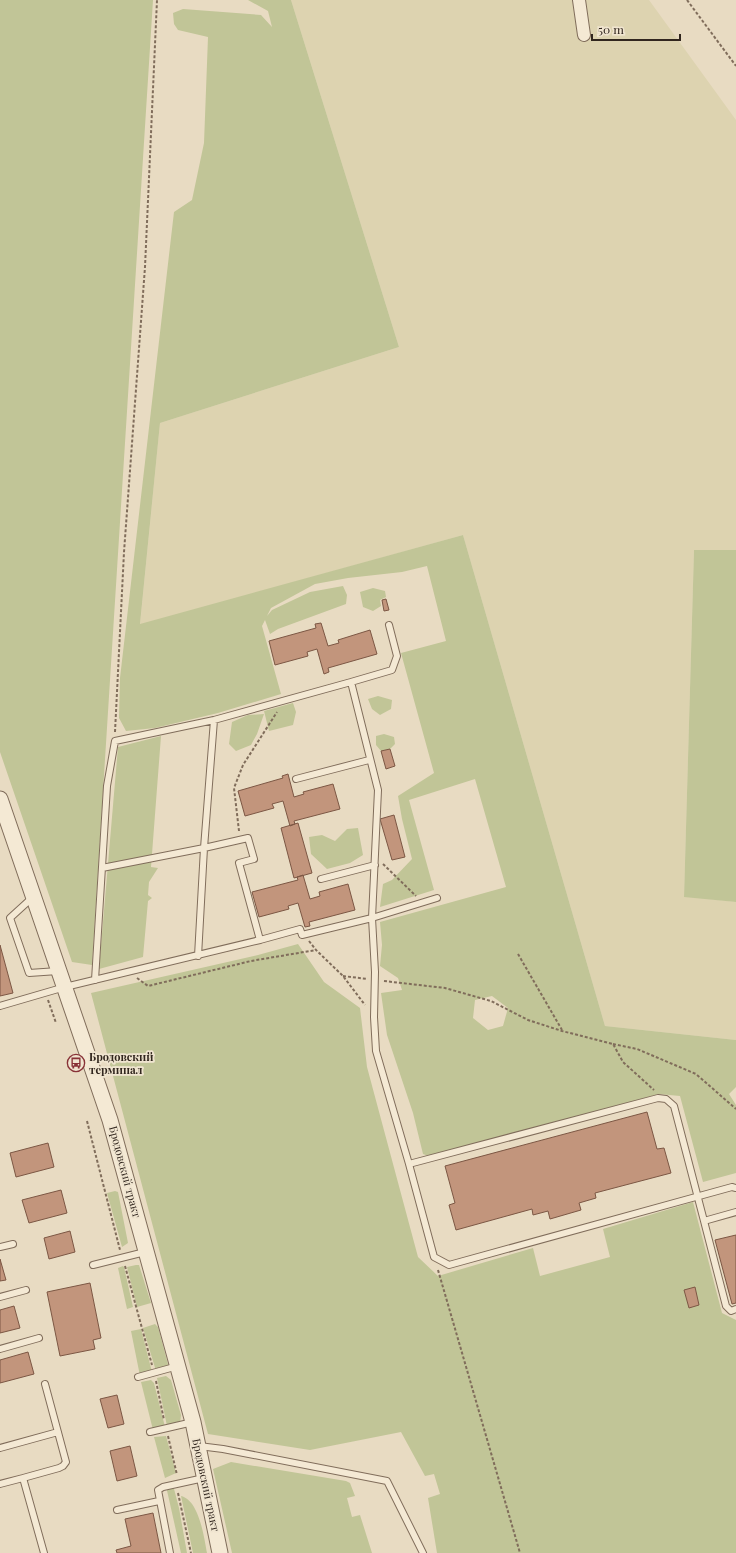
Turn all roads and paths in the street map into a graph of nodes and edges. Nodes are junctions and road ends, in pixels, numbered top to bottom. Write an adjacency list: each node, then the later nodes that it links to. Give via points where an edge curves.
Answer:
1 (157, 0): 10 (path, via 145,267 124,552)
2 (579, 0): 4 (street)
3 (687, 0): 5 (path)
4 (584, 35)
5 (736, 66)
6 (389, 625): 7 (lane, via 397,656 392,670)
7 (350, 682): 8 (lane); 11 (lane)
8 (285, 700): 9 (lane); 14 (path, via 243,765 234,788)
9 (214, 720): 10 (lane); 15 (lane)
10 (115, 741): 18 (lane, via 107,786)
11 (369, 760): 12 (lane); 16 (lane, via 378,790)
12 (296, 779)
13 (0, 799): 20 (street, Бродовский тракт)
14 (240, 840): 15 (lane); 25 (lane, via 248,838 254,859 239,863)
15 (204, 848): 18 (lane); 28 (lane)
16 (375, 855): 17 (lane); 22 (path)
17 (375, 865): 19 (lane); 23 (lane)
18 (102, 868): 32 (lane)
19 (321, 879)
20 (34, 896): 29 (street, Бродовский тракт); 29 (lane, via 10,918 29,973)
21 (437, 898): 22 (lane)
22 (422, 902): 23 (lane)
23 (372, 918): 24 (lane); 33 (lane)
24 (302, 935): 25 (lane, via 300,929); 26 (path)
25 (260, 940): 28 (lane)
26 (316, 950): 30 (path, via 148,986); 31 (path)
27 (518, 954): 37 (path)
28 (198, 956): 30 (lane)
29 (59, 971): 34 (street, Бродовский тракт)
30 (128, 972): 32 (lane)
31 (343, 976): 33 (path); 36 (path)
32 (94, 980): 34 (lane)
33 (375, 980): 36 (lane); 37 (path, via 445,988 491,1001 528,1020)
34 (65, 987): 35 (lane); 49 (street, Бродовский тракт, via 110,1120)
35 (0, 1006)
36 (374, 1017): 42 (lane, via 376,1051)
37 (562, 1031): 38 (path)
38 (613, 1044): 39 (path, via 623,1062); 40 (path, via 637,1049 696,1074)
39 (666, 1099): 42 (lane, via 658,1098); 44 (lane, via 674,1106)
40 (736, 1109)
41 (87, 1121): 50 (path)
42 (409, 1164): 51 (lane)
43 (736, 1188): 44 (lane)
44 (698, 1197): 46 (lane); 51 (lane, via 449,1265)
45 (736, 1212): 46 (lane)
46 (704, 1221): 55 (lane, via 726,1306 731,1311)
47 (13, 1244): 48 (lane)
48 (0, 1247)
49 (147, 1251): 50 (lane); 58 (street, Бродовский тракт)
50 (122, 1257): 52 (lane); 59 (path)
51 (434, 1258): 79 (path)
52 (93, 1265)
53 (26, 1290): 54 (lane)
54 (0, 1298)
55 (736, 1310)
56 (39, 1338): 57 (lane)
57 (0, 1348)
58 (178, 1366): 59 (lane); 62 (street, Бродовский тракт)
59 (154, 1373): 60 (lane); 63 (path)
60 (138, 1377)
61 (45, 1384): 64 (lane)
62 (193, 1422): 63 (lane); 66 (street, Бродовский тракт)
63 (166, 1429): 65 (lane); 71 (path)
64 (58, 1432): 67 (lane); 68 (lane, via 66,1462 63,1466)
65 (150, 1432)
66 (198, 1446): 69 (street, Бродовский тракт); 78 (lane, via 387,1481)
67 (0, 1448)
68 (23, 1478): 70 (lane); 74 (lane)
69 (204, 1478): 71 (lane); 77 (street, Бродовский тракт)
70 (0, 1484)
71 (178, 1484): 72 (lane, via 160,1488); 76 (path)
72 (159, 1501): 73 (lane); 75 (lane)
73 (117, 1510)
74 (44, 1553)
75 (170, 1553)
76 (191, 1553)
77 (220, 1553)
78 (423, 1553)
79 (520, 1553)

